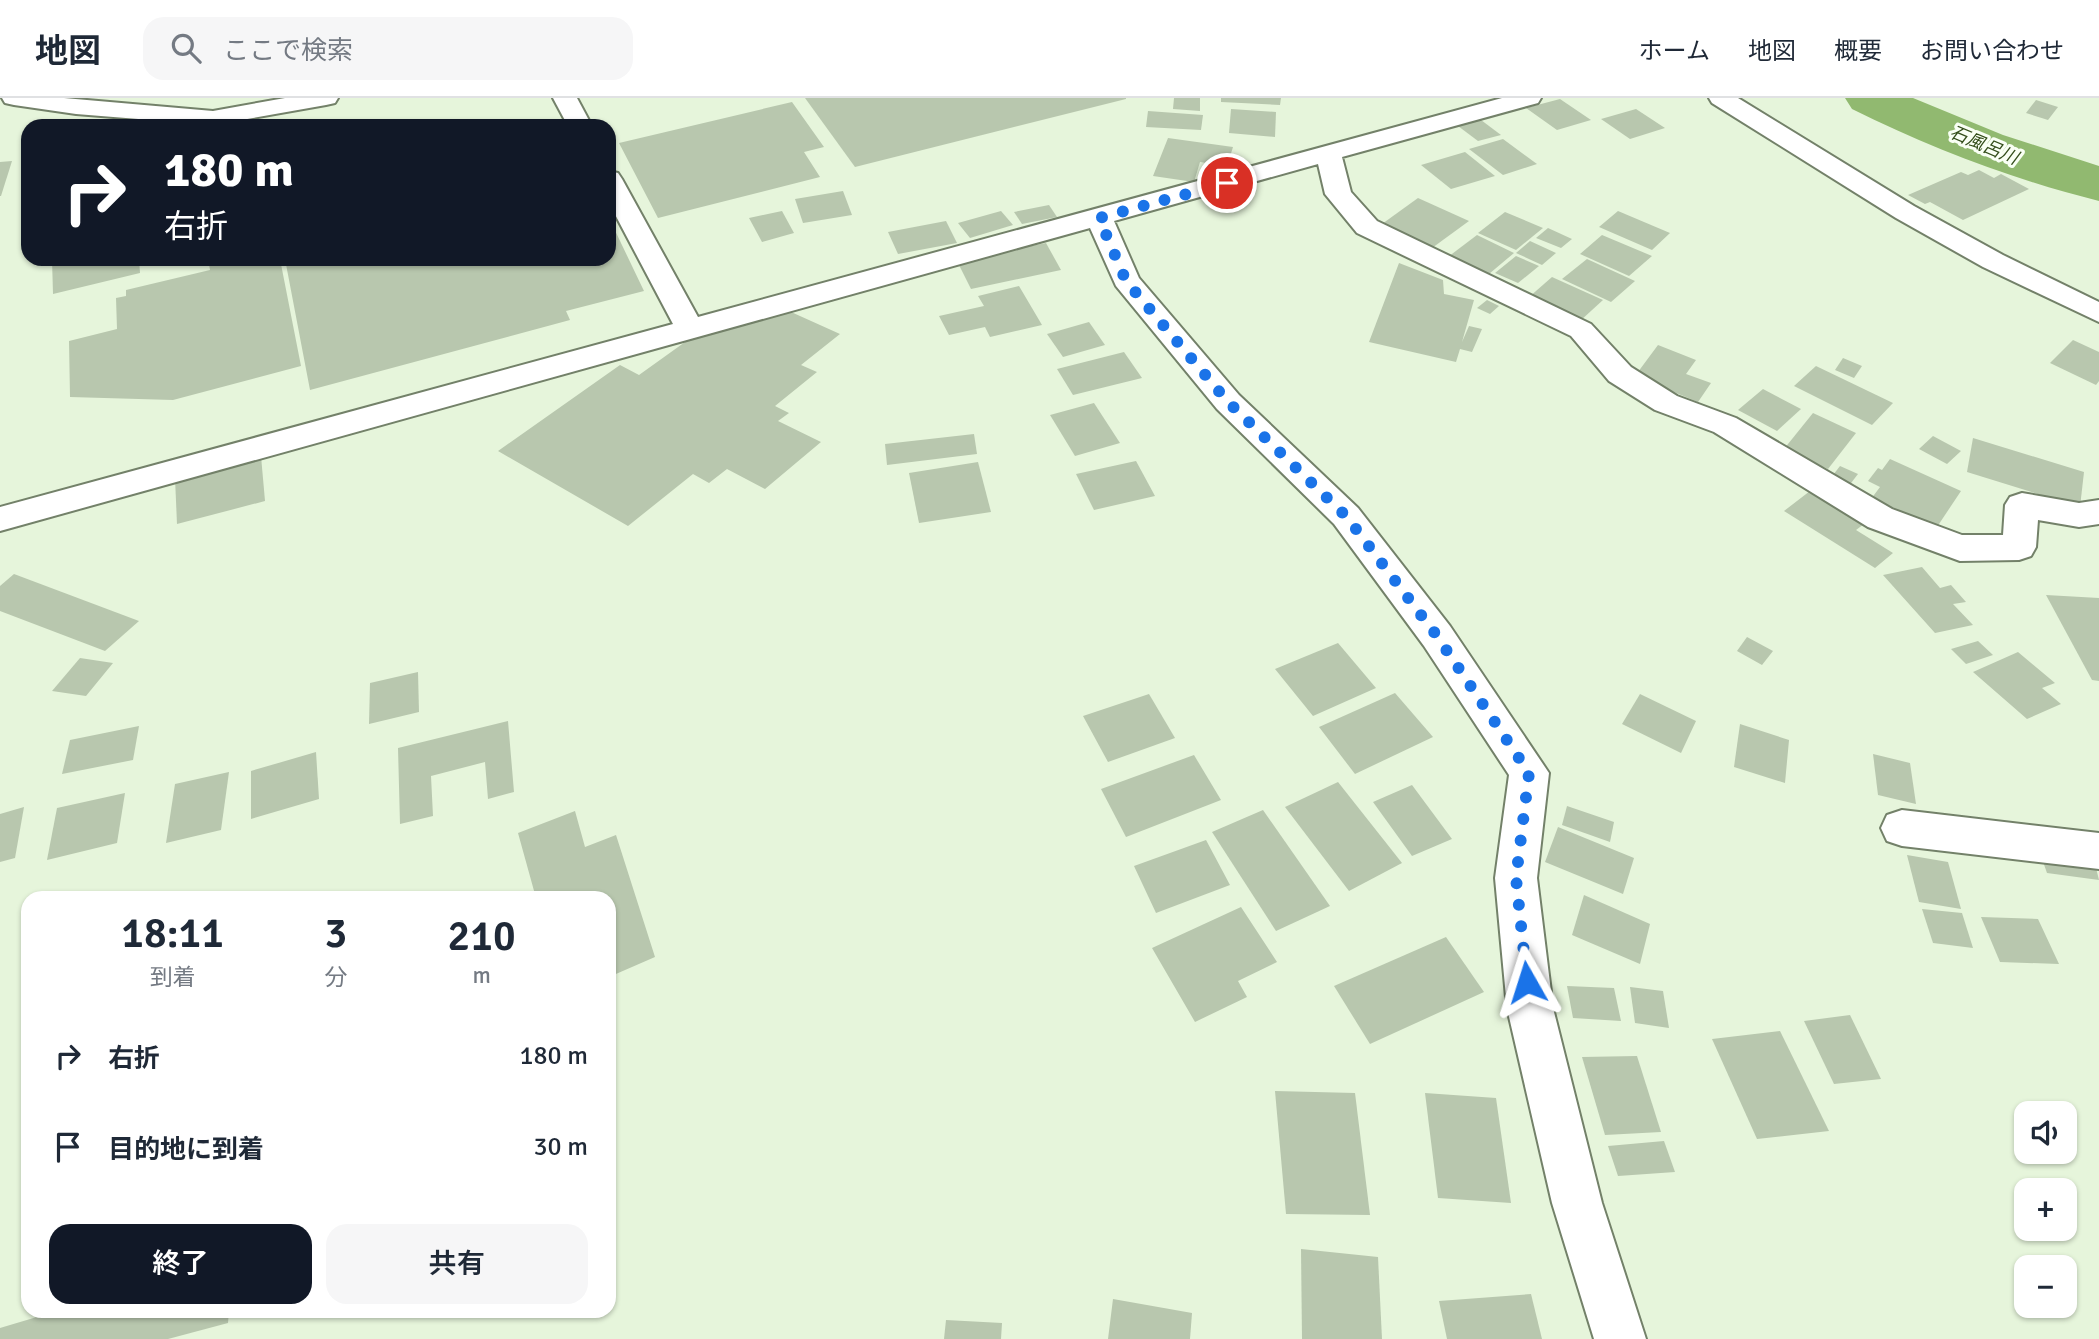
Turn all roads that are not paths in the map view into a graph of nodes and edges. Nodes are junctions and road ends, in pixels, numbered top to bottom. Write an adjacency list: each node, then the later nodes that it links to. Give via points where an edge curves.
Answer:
1 (14, 98): 2 (street, via 213,118)
2 (326, 98)
3 (565, 98): 6 (street)
4 (1530, 98): 7 (street)
5 (1721, 98): 10 (street, via 1905,212)
6 (576, 119)
7 (1329, 155): 9 (street); 12 (street, via 1338,194 1367,228 1581,330 1620,374 1666,403 1725,425 1880,518 1960,548 2019,547 2022,505 2079,516)
8 (616, 191): 11 (street)
9 (1099, 218): 11 (street); 16 (street, via 1126,281 1228,402 1346,516 1437,636 1529,773 1516,878 1530,1008 1577,1203)
10 (2099, 313)
11 (691, 330): 13 (street)
12 (2099, 512)
13 (0, 519)
14 (1902, 828): 15 (street)
15 (2099, 851)
16 (1620, 1339)

